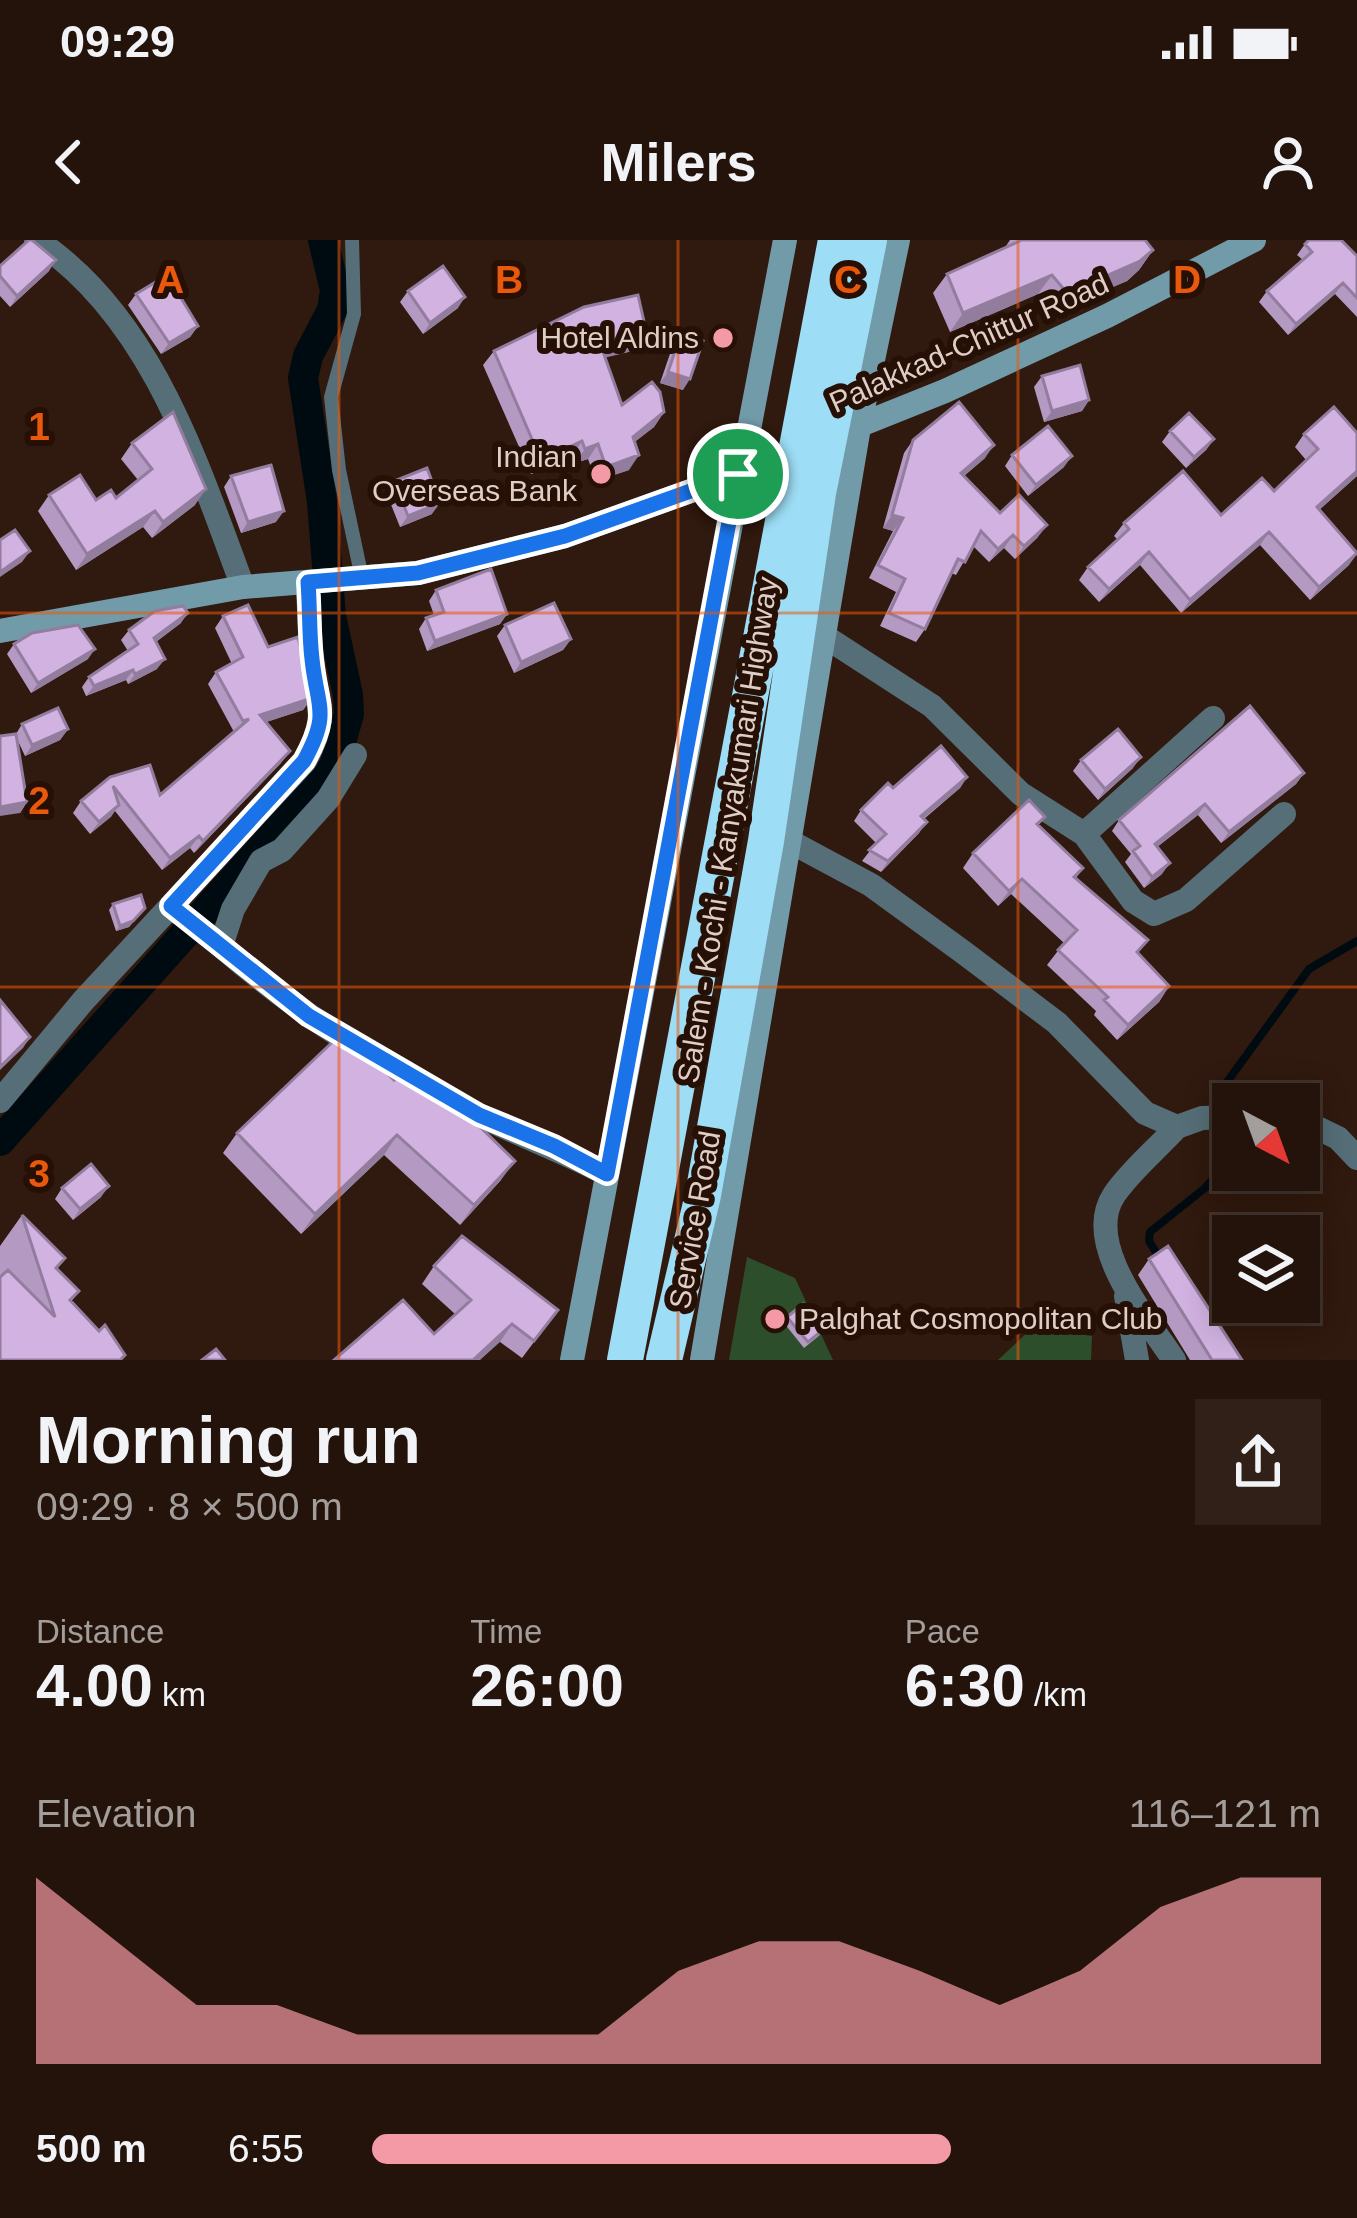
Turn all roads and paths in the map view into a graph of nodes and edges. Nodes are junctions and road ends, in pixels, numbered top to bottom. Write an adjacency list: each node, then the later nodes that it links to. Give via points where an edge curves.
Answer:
1 (36, 240): 14 (street, via 114,313 182,426)
2 (352, 240): 12 (lane, via 354,314 331,397)
3 (785, 240): 10 (street)
4 (836, 240): 8 (highway, Salem - Kochi - Kanyakumari Highway)
5 (869, 240): 8 (highway, Salem - Kochi - Kanyakumari Highway)
6 (898, 240): 9 (street, Service Road)
7 (1254, 240): 9 (street, Palakkad-Chittur Road)
8 (823, 390): 11 (highway, Salem - Kochi - Kanyakumari Highway)
9 (859, 427): 10 (street, Palakkad-Chittur Road); 16 (street, Service Road)
10 (738, 474): 12 (street, Palakkad-Chittur Road, via 565,536 418,573); 29 (street)
11 (803, 497): 32 (highway, Salem - Kochi - Kanyakumari Highway); 33 (highway, Salem - Kochi - Kanyakumari Highway, via 766,842 708,1172)
12 (360, 578): 13 (street, Palakkad-Chittur Road)
13 (308, 582): 14 (street, Palakkad-Chittur Road); 22 (street, via 320,733 304,761)
14 (243, 587): 15 (street, Palakkad-Chittur Road)
15 (0, 631)
16 (824, 637): 20 (street, via 932,706 1021,794); 21 (street, Service Road)
17 (1213, 718): 20 (street)
18 (355, 755): 23 (street, via 328,799 262,861 232,909)
19 (1284, 814): 20 (street, via 1186,900 1154,914 1133,901)
20 (1084, 833)
21 (789, 841): 26 (street, via 871,885 1057,1023 1145,1113); 34 (street, Service Road)
22 (171, 906): 23 (street); 24 (street)
23 (221, 946): 29 (street, via 327,1027 479,1115)
24 (0, 1101)
25 (1212, 1120): 26 (street)
26 (1190, 1123): 30 (street, via 1112,1199 1103,1221 1106,1246)
27 (1320, 1129): 28 (street)
28 (1357, 1158)
29 (607, 1174): 31 (street)
30 (1124, 1282): 35 (street); 36 (street)
31 (572, 1360)
32 (625, 1360)
33 (664, 1360)
34 (702, 1360)
35 (1138, 1360)
36 (1174, 1360)

